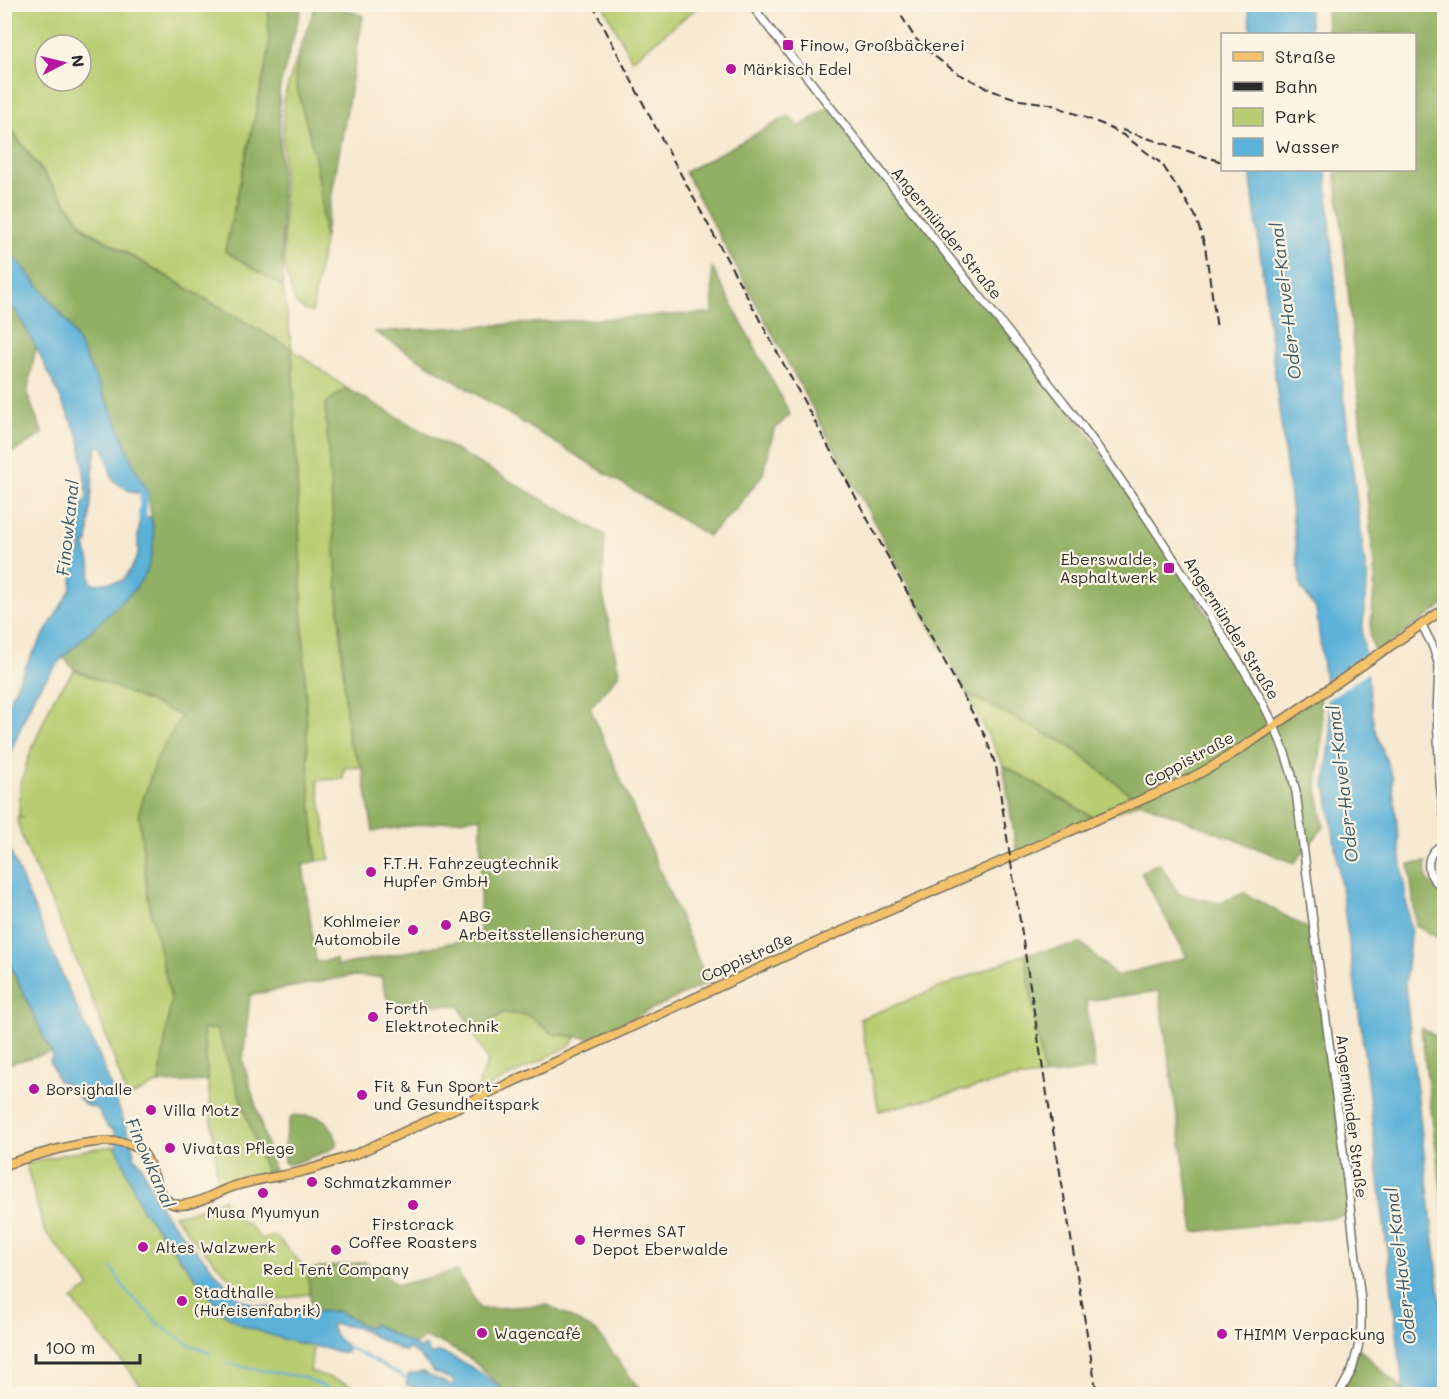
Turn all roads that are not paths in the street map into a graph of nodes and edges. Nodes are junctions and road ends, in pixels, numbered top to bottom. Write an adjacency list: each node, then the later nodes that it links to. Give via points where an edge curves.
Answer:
1 (751, 4): 4 (street, Angermünder Straße, via 1125,485 1225,640)
2 (1444, 609): 3 (main road, Coppistraße)
3 (1422, 625): 4 (main road, Coppistraße); 5 (street, via 1439,666 1437,714)
4 (1274, 726): 8 (main road, Coppistraße, via 1171,788 790,954 357,1154 304,1171 231,1187 188,1205 170,1203 147,1158 137,1148 119,1141 69,1146); 9 (street, Angermünder Straße, via 1296,792 1361,1301 1358,1348)
5 (1444, 816)
6 (1444, 844): 7 (street, via 1435,849 1429,862 1431,877)
7 (1444, 887)
8 (4, 1165)
9 (1339, 1395)

